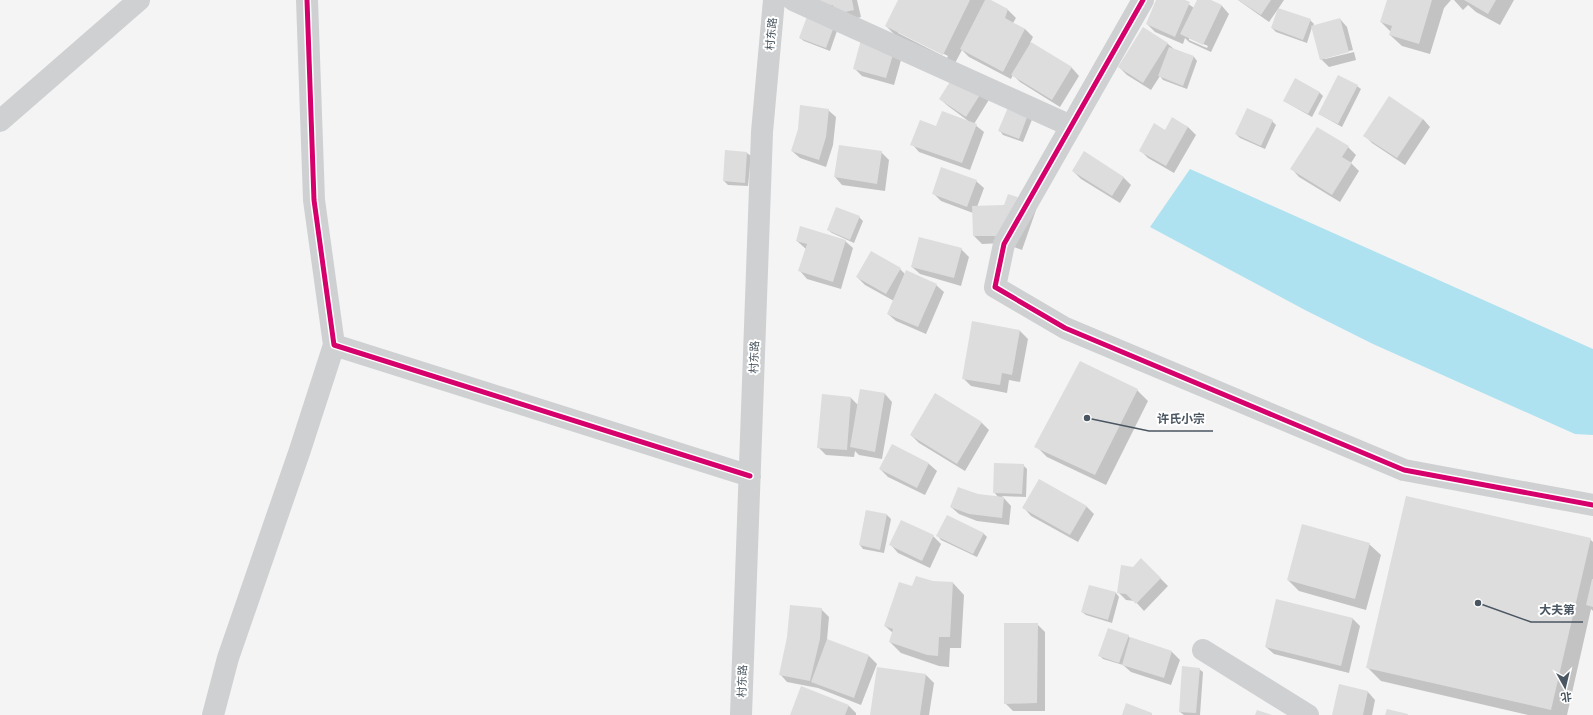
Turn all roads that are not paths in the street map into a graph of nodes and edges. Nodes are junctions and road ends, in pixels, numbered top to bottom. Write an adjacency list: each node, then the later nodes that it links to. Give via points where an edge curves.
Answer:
1 (139, 0): 6 (street)
2 (307, 0): 8 (street, via 314,200)
3 (774, 0): 9 (street, 村东路, via 762,132)
4 (793, 0): 7 (street)
5 (1143, 0): 7 (street)
6 (0, 121)
7 (1071, 126): 10 (street, via 1004,244 996,287 1065,328 1404,470)
8 (334, 345): 9 (street); 12 (street, via 228,658)
9 (750, 476): 13 (street, 村东路)
10 (1593, 505)
11 (1203, 650): 14 (street)
12 (213, 715)
13 (741, 715)
14 (1308, 715)

